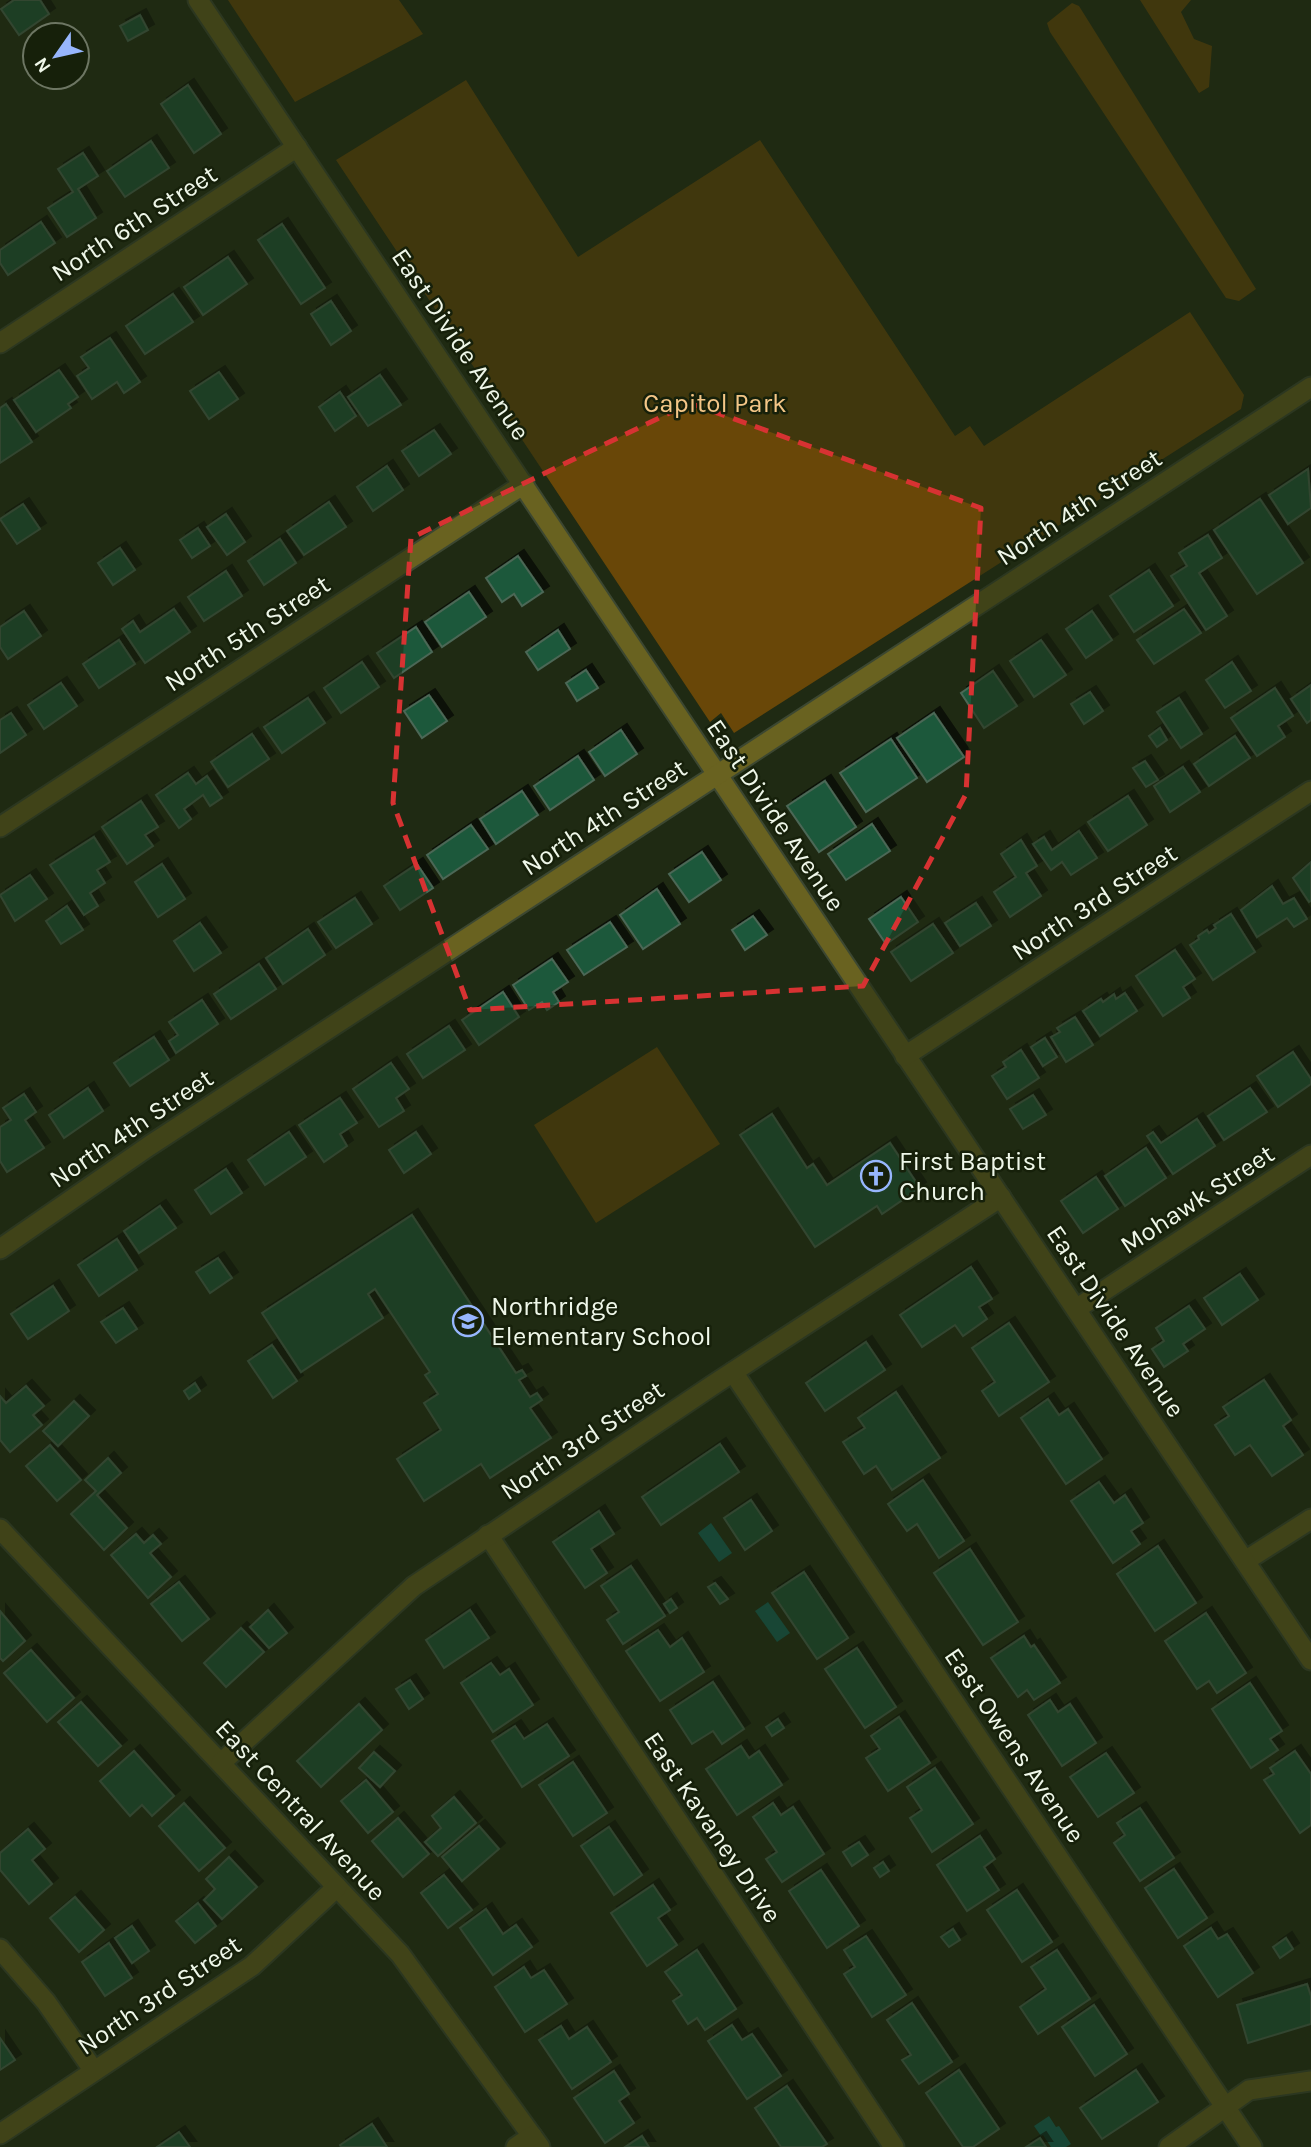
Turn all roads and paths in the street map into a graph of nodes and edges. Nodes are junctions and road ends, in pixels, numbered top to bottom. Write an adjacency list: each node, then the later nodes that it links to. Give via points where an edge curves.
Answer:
1 (198, 0): 2 (street, East Divide Avenue)
2 (297, 147): 3 (street, North 6th Street); 5 (street, East Divide Avenue)
3 (0, 343)
4 (1311, 387): 6 (street, North 4th Street)
5 (524, 484): 6 (street, East Divide Avenue); 8 (street, North 5th Street)
6 (717, 774): 9 (street, East Divide Avenue); 12 (street, North 4th Street, via 149,1146)
7 (1311, 791): 9 (street, North 3rd Street)
8 (0, 827)
9 (905, 1056): 11 (street, East Divide Avenue)
10 (1311, 1156): 13 (street, Mohawk Street)
11 (1001, 1198): 13 (street, East Divide Avenue); 14 (street, North 3rd Street)
12 (0, 1249)
13 (1076, 1309): 18 (street, East Divide Avenue)
14 (733, 1372): 17 (street, North 3rd Street); 25 (street, East Owens Avenue)
15 (1311, 1519): 18 (street)
16 (0, 1529): 20 (street, East Central Avenue)
17 (488, 1535): 20 (street, North 3rd Street, via 396,1600); 28 (street, East Kavaney Drive)
18 (1245, 1562): 19 (street, East Divide Avenue)
19 (1311, 1660)
20 (221, 1763): 21 (street, East Central Avenue)
21 (337, 1887): 23 (street, North 3rd Street, via 252,1966); 27 (street, East Central Avenue, via 413,1970)
22 (0, 1949): 23 (street, via 46,2002)
23 (94, 2071): 26 (street, North 3rd Street)
24 (1311, 2081): 25 (street, via 1249,2090)
25 (1225, 2106): 29 (street); 30 (street, East Owens Avenue)
26 (0, 2134)
27 (529, 2143)
28 (894, 2147)
29 (1170, 2147)
30 (1252, 2147)

